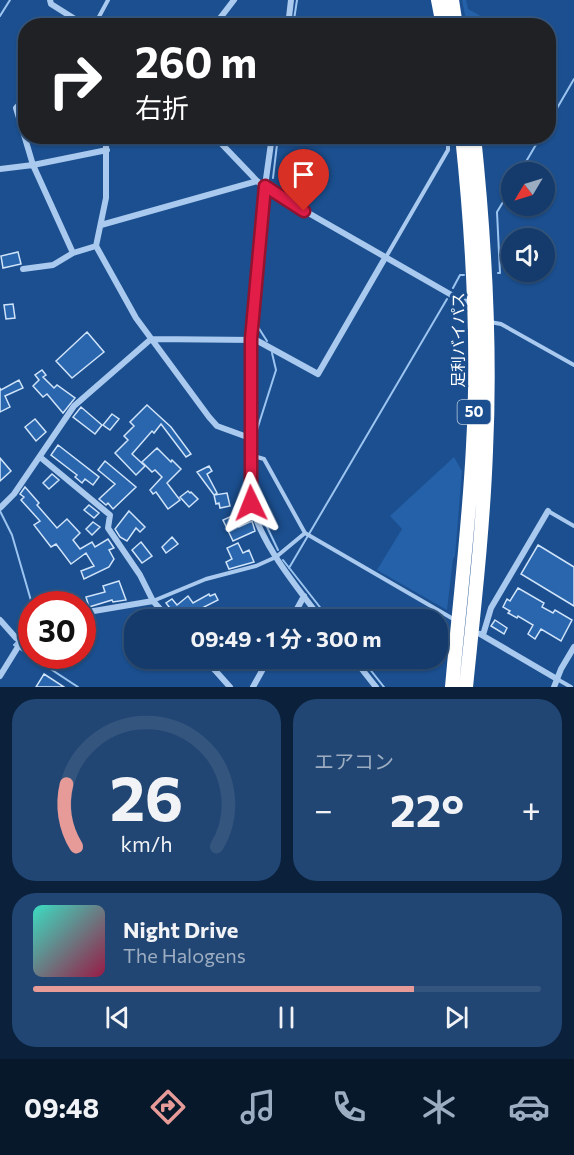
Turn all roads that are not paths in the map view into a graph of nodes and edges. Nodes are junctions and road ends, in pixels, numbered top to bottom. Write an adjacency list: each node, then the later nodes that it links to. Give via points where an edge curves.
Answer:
1 (50, 0): 7 (street)
2 (108, 0): 8 (lane)
3 (234, 0): 9 (street)
4 (291, 0): 10 (street)
5 (438, 0): 11 (highway)
6 (452, 0): 12 (highway)
7 (73, 18)
8 (98, 18)
9 (220, 18)
10 (289, 18)
11 (441, 18)
12 (455, 18)
13 (27, 144): 21 (street)
14 (107, 144): 20 (street)
15 (222, 144): 23 (street)
16 (271, 144): 24 (street)
17 (448, 144): 28 (lane)
18 (463, 144): 30 (highway, 足利バイパス / 50)
19 (475, 144): 31 (highway, 足利バイパス / 50, via 484,233)
20 (107, 150): 21 (street); 25 (street)
21 (33, 165): 22 (street); 27 (street)
22 (0, 169)
23 (257, 181): 24 (street); 25 (street)
24 (265, 186): 28 (street); 33 (street)
25 (101, 225): 26 (street)
26 (96, 246): 27 (street); 32 (street)
27 (73, 252): 29 (street, via 53,265)
28 (385, 258): 30 (street, via 462,301); 33 (street, via 318,374)
29 (23, 269)
30 (475, 303): 50 (highway, 足利バイパス / 50, via 473,445)
31 (487, 321): 34 (lane, via 501,324); 51 (highway, 足利バイパス / 50, via 487,449)
32 (151, 339): 33 (street); 35 (street, via 217,426); 37 (street, via 74,406)
33 (251, 339): 35 (street)
34 (574, 365)
35 (250, 438): 36 (street)
36 (250, 455): 41 (lane, via 264,459); 42 (street, via 251,503)
37 (40, 457): 38 (street); 44 (street, via 110,514 108,528)
38 (0, 508)
39 (548, 511): 40 (lane); 51 (street)
40 (574, 526)
41 (305, 533): 42 (lane); 50 (lane)
42 (276, 557): 43 (street); 44 (lane)
43 (304, 596): 46 (street); 47 (street)
44 (153, 601): 45 (street); 48 (street)
45 (160, 609)
46 (297, 609)
47 (314, 609)
48 (96, 611)
49 (0, 620): 52 (street)
50 (458, 621): 63 (highway, 足利バイパス / 50)
51 (477, 634): 59 (street); 64 (highway, 足利バイパス / 50)
52 (18, 640)
53 (18, 647): 58 (street)
54 (574, 647): 59 (street)
55 (214, 669): 60 (street)
56 (263, 669): 61 (street)
57 (362, 669): 62 (street)
58 (0, 676)
59 (557, 679): 65 (street); 66 (lane)
60 (230, 687)
61 (253, 687)
62 (376, 687)
63 (452, 687)
64 (466, 687)
65 (554, 687)
66 (571, 687)

